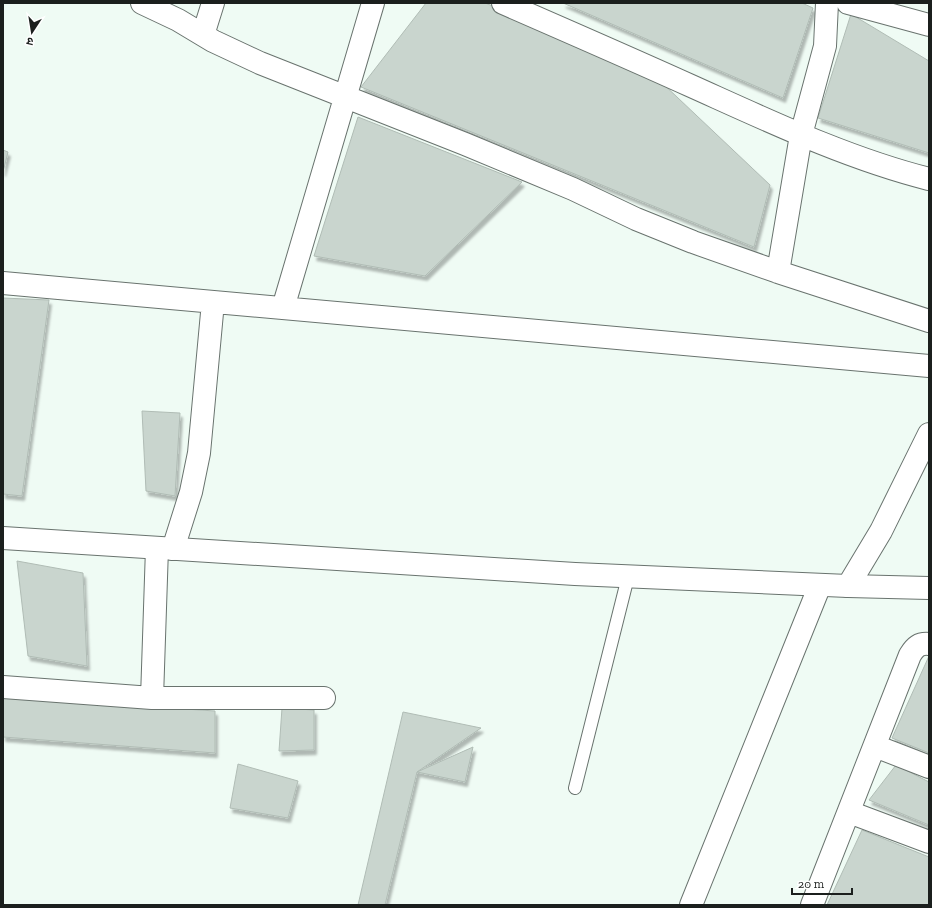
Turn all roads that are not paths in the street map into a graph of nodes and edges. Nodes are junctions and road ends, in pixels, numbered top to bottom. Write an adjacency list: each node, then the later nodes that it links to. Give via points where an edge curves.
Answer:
1 (142, 3): 8 (street)
2 (213, 3): 8 (street)
3 (373, 3): 9 (street)
4 (503, 3): 10 (street)
5 (827, 3): 10 (street, via 825,46)
6 (848, 3): 7 (street)
7 (929, 25)
8 (203, 35): 9 (street, via 260,63)
9 (345, 97): 12 (street, via 566,186 636,219); 15 (street)
10 (801, 135): 11 (street); 12 (street)
11 (929, 179)
12 (778, 272): 16 (street)
13 (3, 283): 14 (street)
14 (213, 302): 15 (street); 20 (street, via 199,453 191,492)
15 (283, 308): 17 (street)
16 (929, 321)
17 (929, 366)
18 (929, 434): 23 (street, via 881,531)
19 (3, 538): 20 (street)
20 (165, 548): 21 (street); 27 (street)
21 (628, 577): 22 (street); 31 (lane)
22 (820, 585): 23 (street); 34 (street)
23 (848, 586): 24 (street)
24 (929, 588)
25 (929, 644): 29 (street, via 922,643 910,656)
26 (3, 687): 27 (street)
27 (152, 698): 28 (street)
28 (324, 698)
29 (875, 746): 30 (street); 32 (street)
30 (929, 767)
31 (575, 788)
32 (849, 812): 33 (street); 35 (street)
33 (929, 842)
34 (691, 905)
35 (812, 905)

